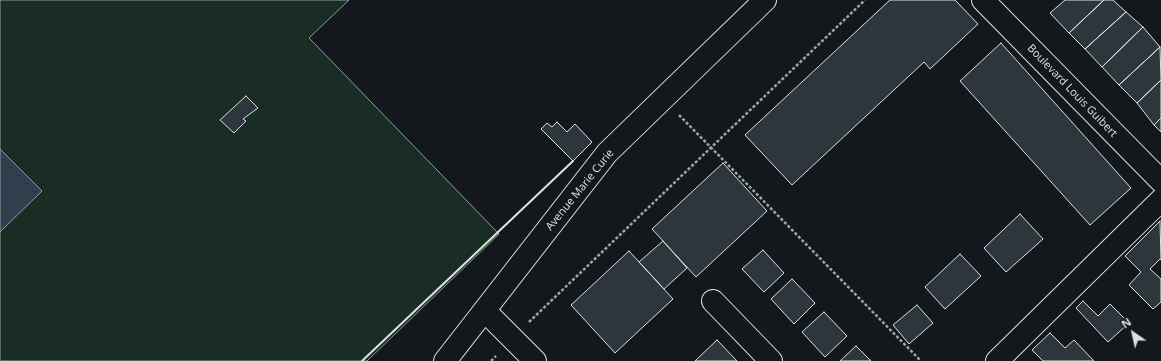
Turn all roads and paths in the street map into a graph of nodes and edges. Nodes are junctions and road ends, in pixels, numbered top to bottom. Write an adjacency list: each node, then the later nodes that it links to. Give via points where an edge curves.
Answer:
1 (766, 0): 4 (street, Avenue Marie Curie)
2 (865, 0): 5 (path)
3 (983, 0): 6 (street, Boulevard Louis Guibert)
4 (663, 99): 5 (path); 9 (street, Avenue Marie Curie, via 607,153)
5 (711, 147): 10 (path); 15 (path)
6 (1161, 181)
7 (1161, 200): 16 (street)
8 (713, 301): 14 (street)
9 (485, 311): 10 (street); 11 (street, Avenue Marie Curie)
10 (512, 338): 12 (path); 13 (street)
11 (446, 361)
12 (491, 361)
13 (535, 361)
14 (771, 361)
15 (921, 361)
16 (997, 361)

